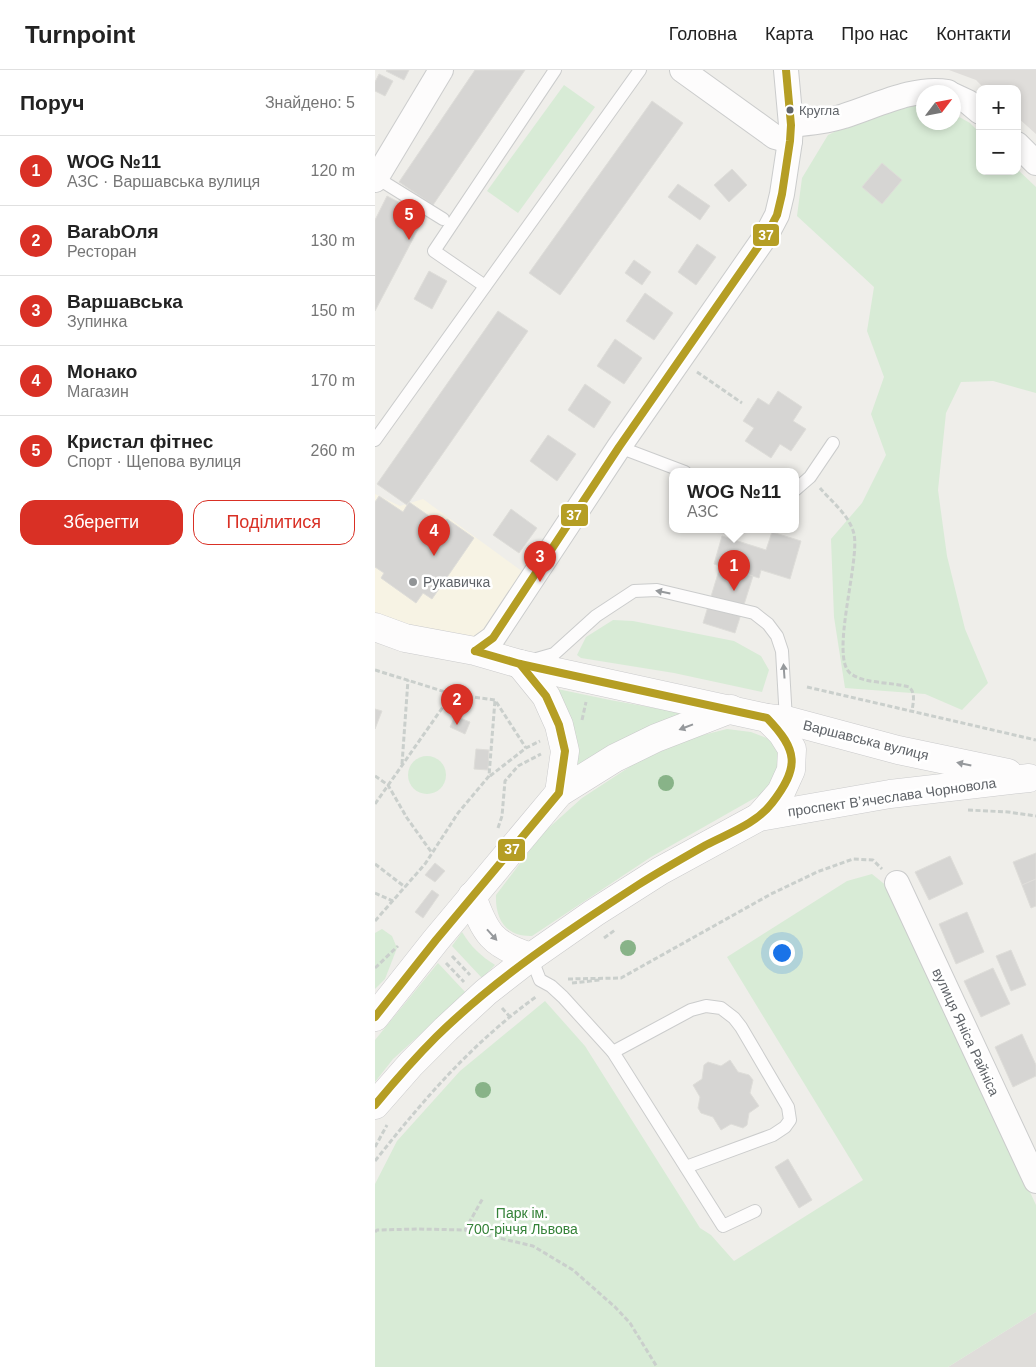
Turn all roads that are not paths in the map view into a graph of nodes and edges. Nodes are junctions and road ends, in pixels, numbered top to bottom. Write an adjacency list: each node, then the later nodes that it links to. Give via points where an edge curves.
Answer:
1 (441, 70): 12 (street)
2 (555, 70): 14 (lane, via 434,251)
3 (640, 70): 14 (lane)
4 (682, 70): 9 (street, via 775,138)
5 (786, 70): 9 (street)
6 (916, 94): 9 (street, via 885,101)
7 (961, 99): 8 (street)
8 (976, 109)
9 (791, 133): 17 (street, via 783,194 767,234)
10 (1021, 148): 11 (street)
11 (1036, 163)
12 (376, 179): 13 (lane)
13 (443, 219)
14 (485, 286): 15 (lane)
15 (375, 440)
16 (833, 443): 19 (lane, via 810,477)
17 (619, 447): 18 (lane); 21 (street, via 493,638)
18 (674, 468)
19 (799, 487)
20 (375, 628): 21 (main road, Варшавська вулиця, via 405,638)
21 (475, 652): 22 (main road, Варшавська вулиця)
22 (519, 664): 23 (main road, Варшавська вулиця); 24 (lane, one-way to 22, via 782,651 768,624 755,613 657,590 634,591 596,616 555,654); 26 (main road, via 546,696 559,725 565,751)
23 (731, 709): 24 (main road, Варшавська вулиця); 26 (main road, one-way to 26, via 623,754)
24 (777, 719): 25 (main road, Варшавська вулиця, one-way to 24, via 899,750); 27 (main road, via 792,749 791,770 781,792)
25 (1032, 778): 27 (main road, проспект Вʼячеслава Чорновола, via 890,794)
26 (559, 793): 29 (main road)
27 (759, 817): 30 (main road, проспект Вʼячеслава Чорновола, via 660,871 593,913)
28 (897, 883): 35 (street, вулиця Яніса Райніса)
29 (472, 896): 30 (main road, one-way to 30, via 481,921 493,938); 31 (main road)
30 (535, 968): 32 (lane); 33 (main road, проспект Вʼячеслава Чорновола, via 487,992 446,1028 411,1064)
31 (375, 1017)
32 (613, 1052): 34 (lane); 34 (lane, via 683,1014 706,1006 721,1008 741,1027 788,1107 790,1120 773,1135)
33 (382, 1113)
34 (686, 1167): 36 (lane, via 723,1226)
35 (1036, 1181)
36 (755, 1210)

